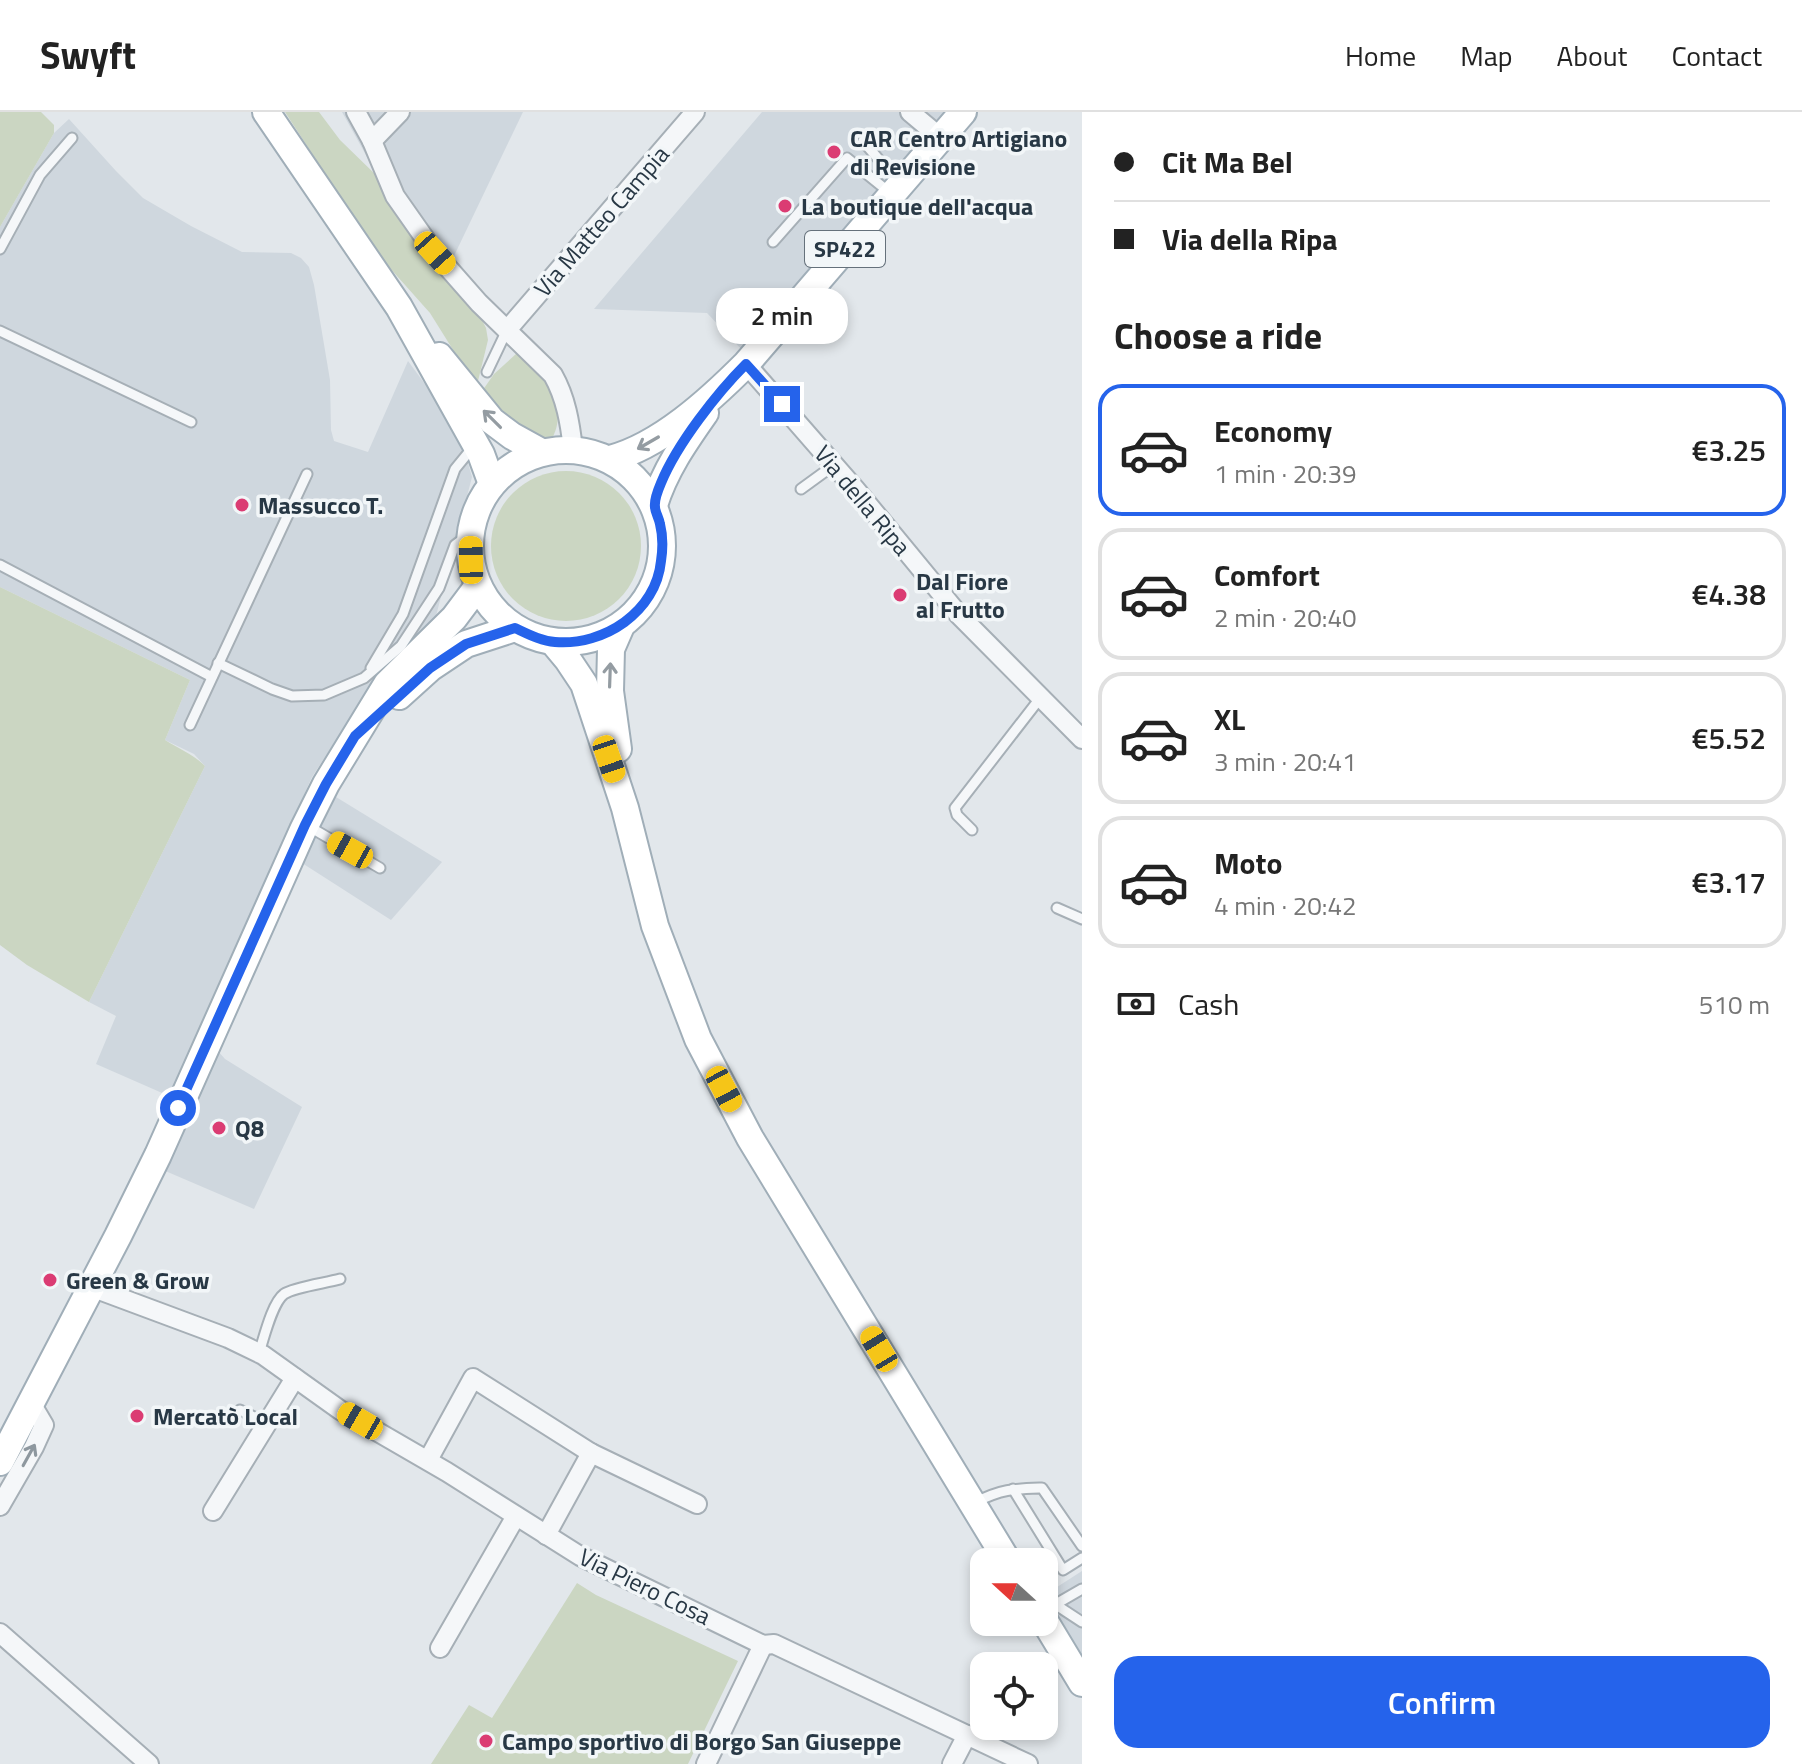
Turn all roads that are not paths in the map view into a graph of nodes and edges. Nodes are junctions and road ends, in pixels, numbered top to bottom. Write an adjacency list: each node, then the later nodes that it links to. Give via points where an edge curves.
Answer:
1 (266, 112): 18 (main road)
2 (356, 112): 9 (street)
3 (400, 112): 9 (street)
4 (695, 112): 14 (street, Via Matteo Campia)
5 (910, 112): 8 (street)
6 (963, 112): 8 (main road, SP422)
7 (72, 138): 13 (lane, via 40,175)
8 (941, 138): 11 (main road, SP422)
9 (372, 141): 14 (street, via 395,196 435,253)
10 (863, 141): 11 (lane)
11 (896, 189): 12 (lane, via 847,158); 16 (main road, SP422)
12 (773, 242)
13 (0, 249)
14 (507, 330): 17 (lane); 22 (street, via 553,375)
15 (0, 331): 20 (lane)
16 (746, 364): 19 (main road, SP422); 25 (street, Via della Ripa)
17 (487, 372)
18 (448, 380): 21 (main road); 23 (main road, one-way to 18, via 492,421)
19 (726, 384): 24 (main road, SP422, one-way to 24, via 668,431 628,455); 29 (main road, SP422, via 671,462)
20 (191, 422)
21 (475, 444): 27 (main road); 38 (lane, via 455,469 403,614)
22 (573, 449): 23 (main road); 24 (main road)
23 (541, 452): 27 (main road)
24 (610, 459): 29 (main road, via 643,486)
25 (834, 465): 28 (lane); 39 (street, Via della Ripa, via 959,615)
26 (307, 474): 36 (lane)
27 (492, 484): 30 (main road)
28 (801, 489)
29 (654, 505): 33 (main road, via 663,541 661,565 653,589)
30 (471, 533): 32 (main road); 38 (lane, via 455,545 439,588 401,646)
31 (0, 565): 37 (lane)
32 (478, 586): 34 (main road); 41 (main road, via 454,618 387,684)
33 (621, 626): 35 (main road, via 600,637); 43 (main road, one-way to 33, via 610,691 611,649)
34 (515, 628): 35 (main road); 41 (main road, via 466,644 430,668)
35 (553, 642): 43 (main road, via 584,684)
36 (218, 663): 37 (lane); 38 (lane, via 292,696 324,695)
37 (212, 677): 40 (lane)
38 (364, 678)
39 (1041, 697): 42 (street, Via della Ripa); 45 (lane, via 955,808)
40 (190, 725)
41 (355, 736): 44 (main road)
42 (1082, 739)
43 (625, 808): 61 (main road, via 655,926 698,1039 750,1138)
44 (305, 825): 46 (lane); 50 (main road, via 158,1155)
45 (972, 830)
46 (380, 868)
47 (1057, 908): 48 (lane)
48 (1082, 919)
49 (340, 1279): 51 (lane, via 280,1297)
50 (91, 1287): 51 (street, Via Piero Cosa); 53 (main road)
51 (259, 1353): 52 (street, Via Piero Cosa)
52 (295, 1378): 55 (street); 57 (street, Via Piero Cosa)
53 (31, 1403): 58 (main road); 62 (street, one-way to 53, via 44,1425)
54 (240, 1410): 55 (lane)
55 (266, 1423): 63 (street)
56 (591, 1453): 57 (street, via 473,1378); 60 (street); 65 (street)
57 (428, 1460): 64 (street, Via Piero Cosa)
58 (0, 1462)
59 (1013, 1489): 61 (lane); 66 (lane, via 1042,1488); 68 (lane, via 1063,1570)
60 (697, 1504)
61 (973, 1504): 67 (main road)
62 (0, 1506)
63 (213, 1511)
64 (516, 1516): 65 (street, Via Piero Cosa); 76 (street)
65 (546, 1535): 75 (street, Via Piero Cosa)
66 (1082, 1546)
67 (1000, 1548)
68 (1082, 1558)
69 (1082, 1589): 70 (lane)
70 (1058, 1606)
71 (1058, 1614): 72 (lane)
72 (1082, 1622)
73 (1058, 1630): 77 (main road)
74 (0, 1633): 80 (street)
75 (763, 1645): 78 (street, Via Piero Cosa, via 774,1644); 79 (street)
76 (440, 1648)
77 (1082, 1683)
78 (967, 1735): 82 (street); 83 (street, Via Piero Cosa)
79 (708, 1760): 81 (street)
80 (149, 1764)
81 (728, 1764)
82 (952, 1764)
83 (1028, 1764)

